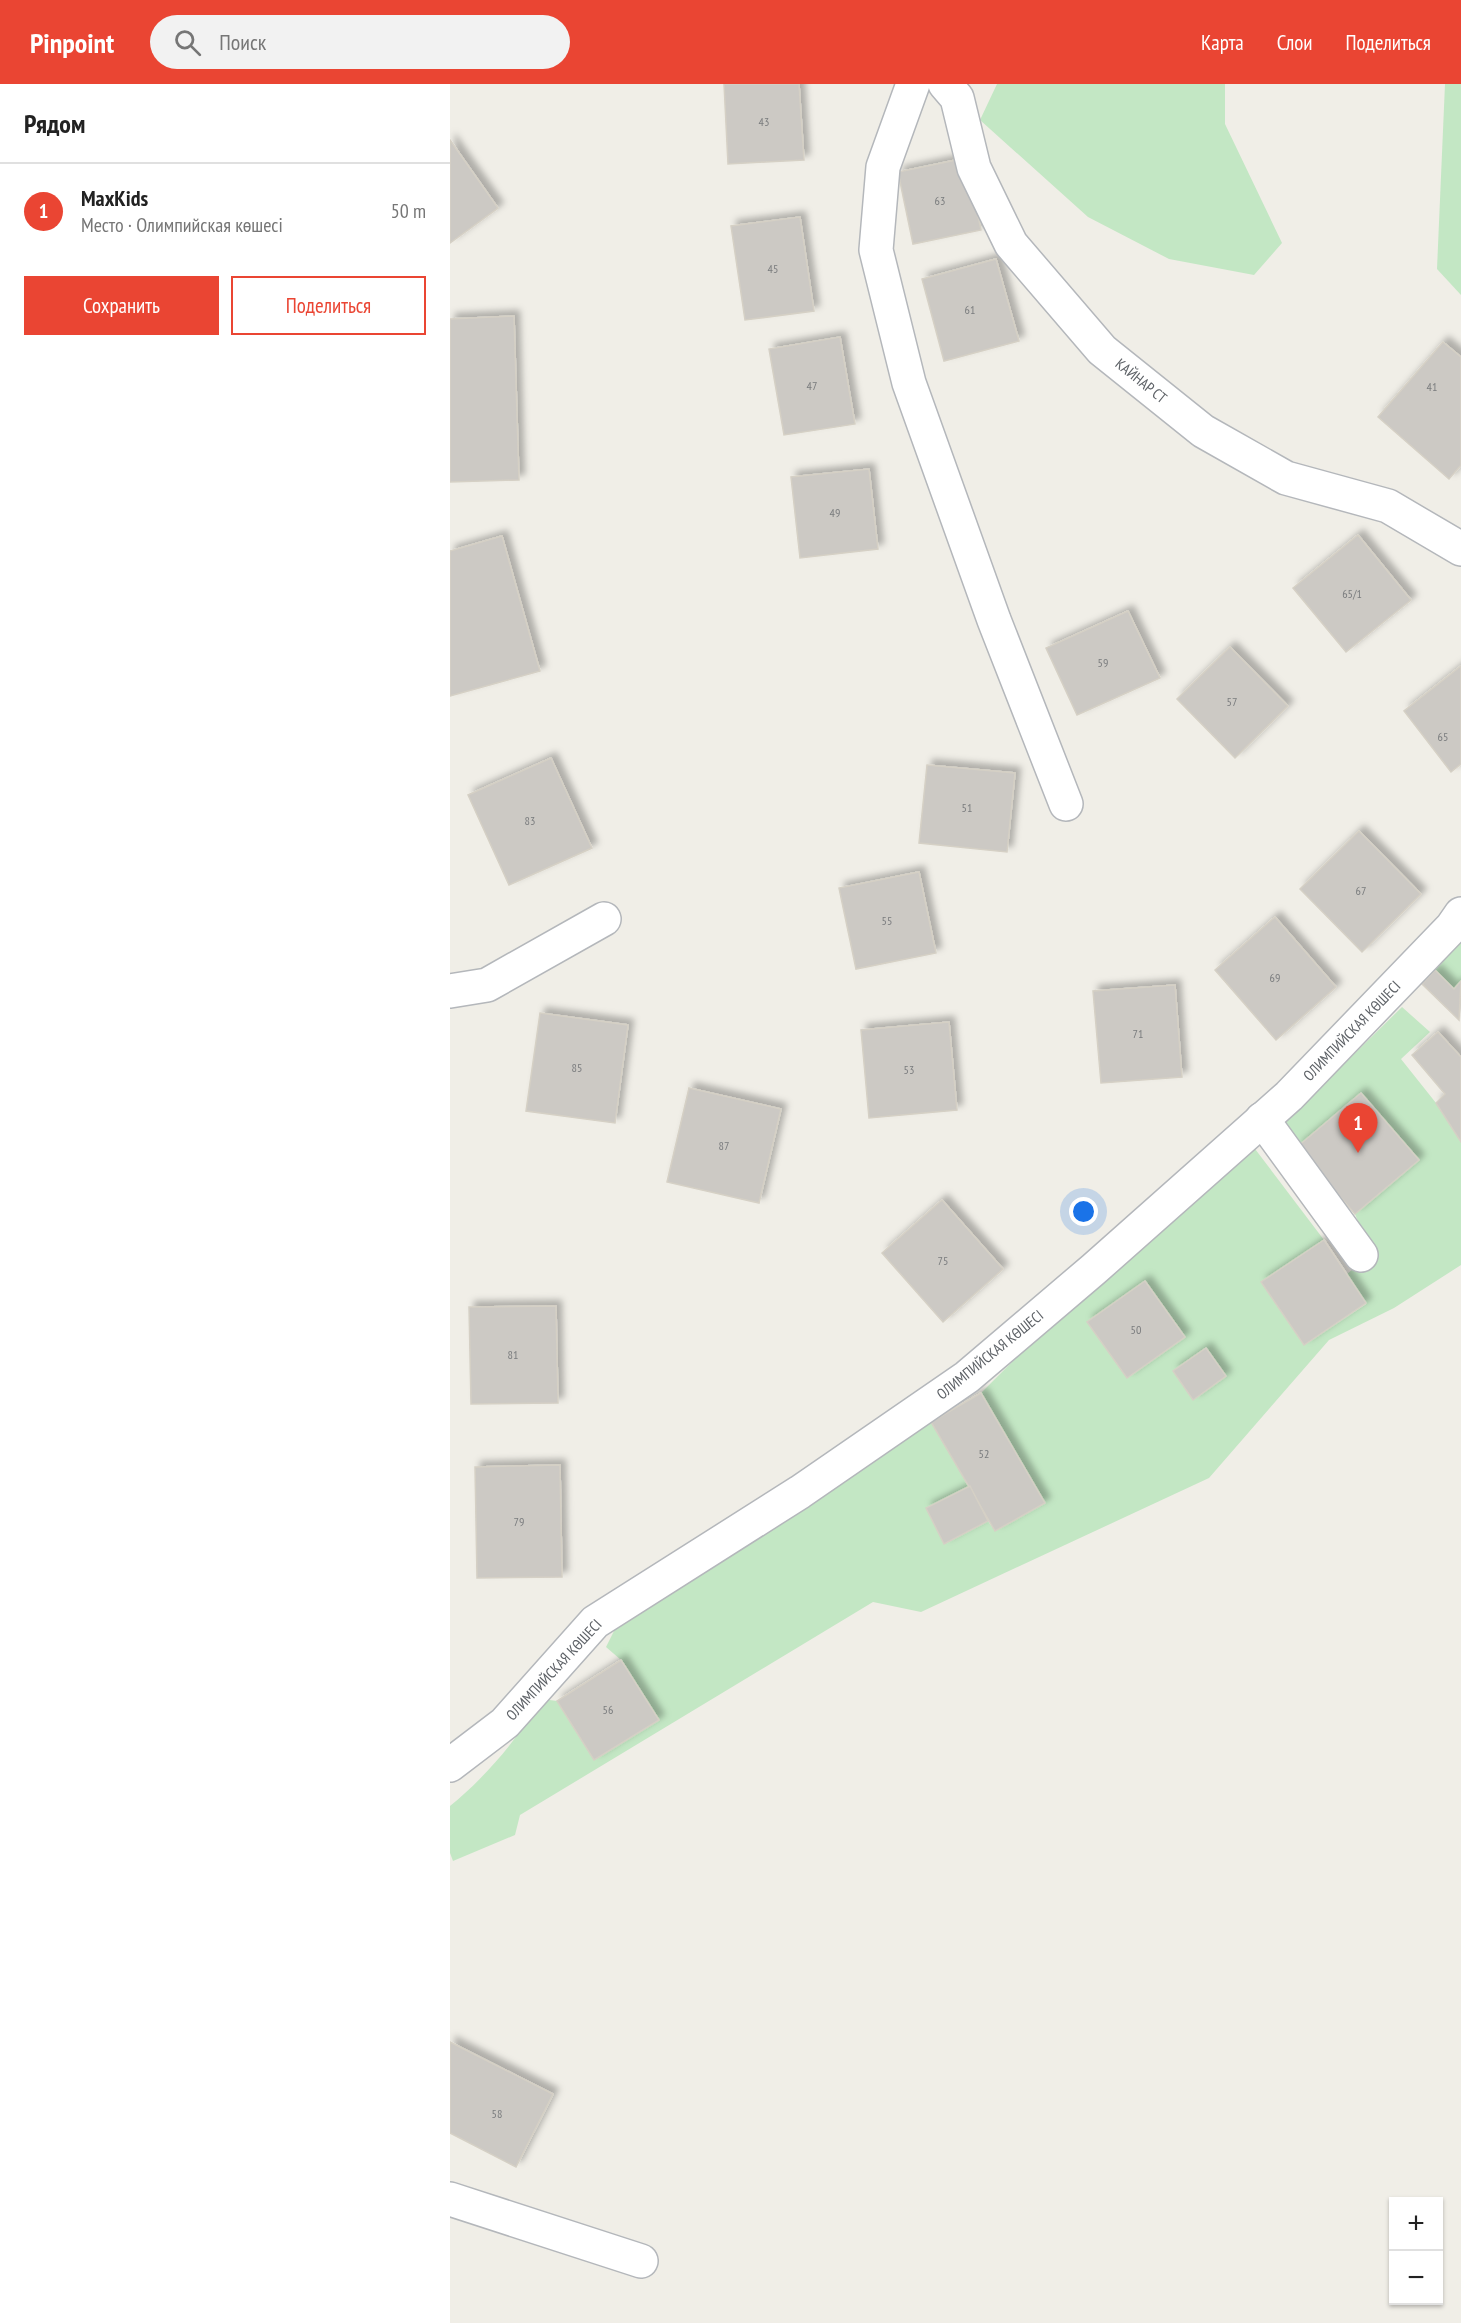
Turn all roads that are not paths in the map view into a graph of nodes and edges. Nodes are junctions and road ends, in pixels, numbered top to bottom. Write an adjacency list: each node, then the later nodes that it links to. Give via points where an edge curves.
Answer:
1 (914, 84): 4 (street, via 883,167 876,250 909,382 994,620)
2 (945, 84): 3 (street, КАЙНАР СТ, via 957,98 974,168 1011,244 1102,350 1203,431 1286,478 1388,506)
3 (1461, 549)
4 (1066, 804)
5 (1461, 914): 8 (street, ОЛИМПИЙСКАЯ КӨШЕСІ)
6 (604, 920): 7 (street, via 487,985)
7 (450, 991)
8 (1262, 1119): 9 (street); 10 (street, ОЛИМПИЙСКАЯ КӨШЕСІ, via 967,1377 800,1492 595,1622 505,1723)
9 (1361, 1255)
10 (450, 1765)
11 (450, 2199): 12 (street)
12 (641, 2260)

